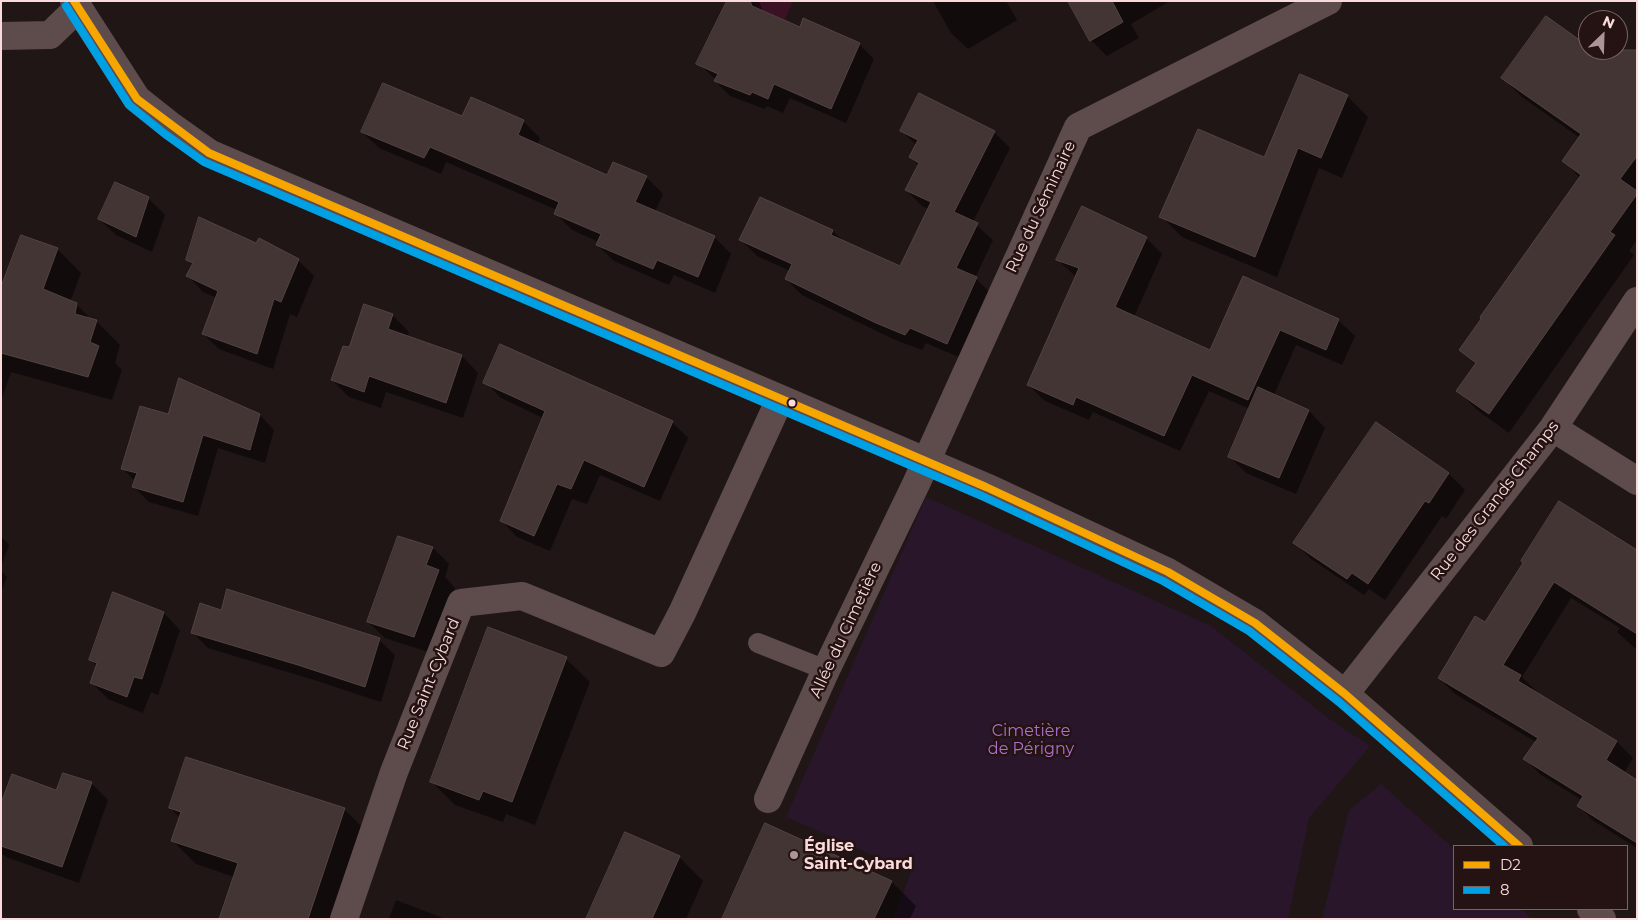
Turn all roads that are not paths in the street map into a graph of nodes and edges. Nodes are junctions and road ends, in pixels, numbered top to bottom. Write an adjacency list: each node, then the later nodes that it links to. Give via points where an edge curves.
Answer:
1 (1328, 1): 7 (street, Rue du Séminaire, via 1078,127)
2 (75, 5): 3 (street, via 50,34); 5 (street, via 137,99 209,153)
3 (1, 36)
4 (1637, 301): 6 (street, Rue des Grands Champs)
5 (780, 399): 7 (street); 15 (street, Rue Saint-Cybard, via 661,653 522,596 461,603 394,772)
6 (1553, 428): 8 (street); 11 (street, Rue des Grands Champs)
7 (926, 461): 10 (street, Allée du Cimetière); 11 (street, via 1168,572 1255,623)
8 (1637, 481)
9 (758, 643): 10 (lane)
10 (826, 670): 12 (street, Allée du Cimetière)
11 (1345, 694): 13 (street)
12 (768, 799)
13 (1518, 845)
14 (1592, 910): 16 (street)
15 (344, 919)
16 (1602, 919)

